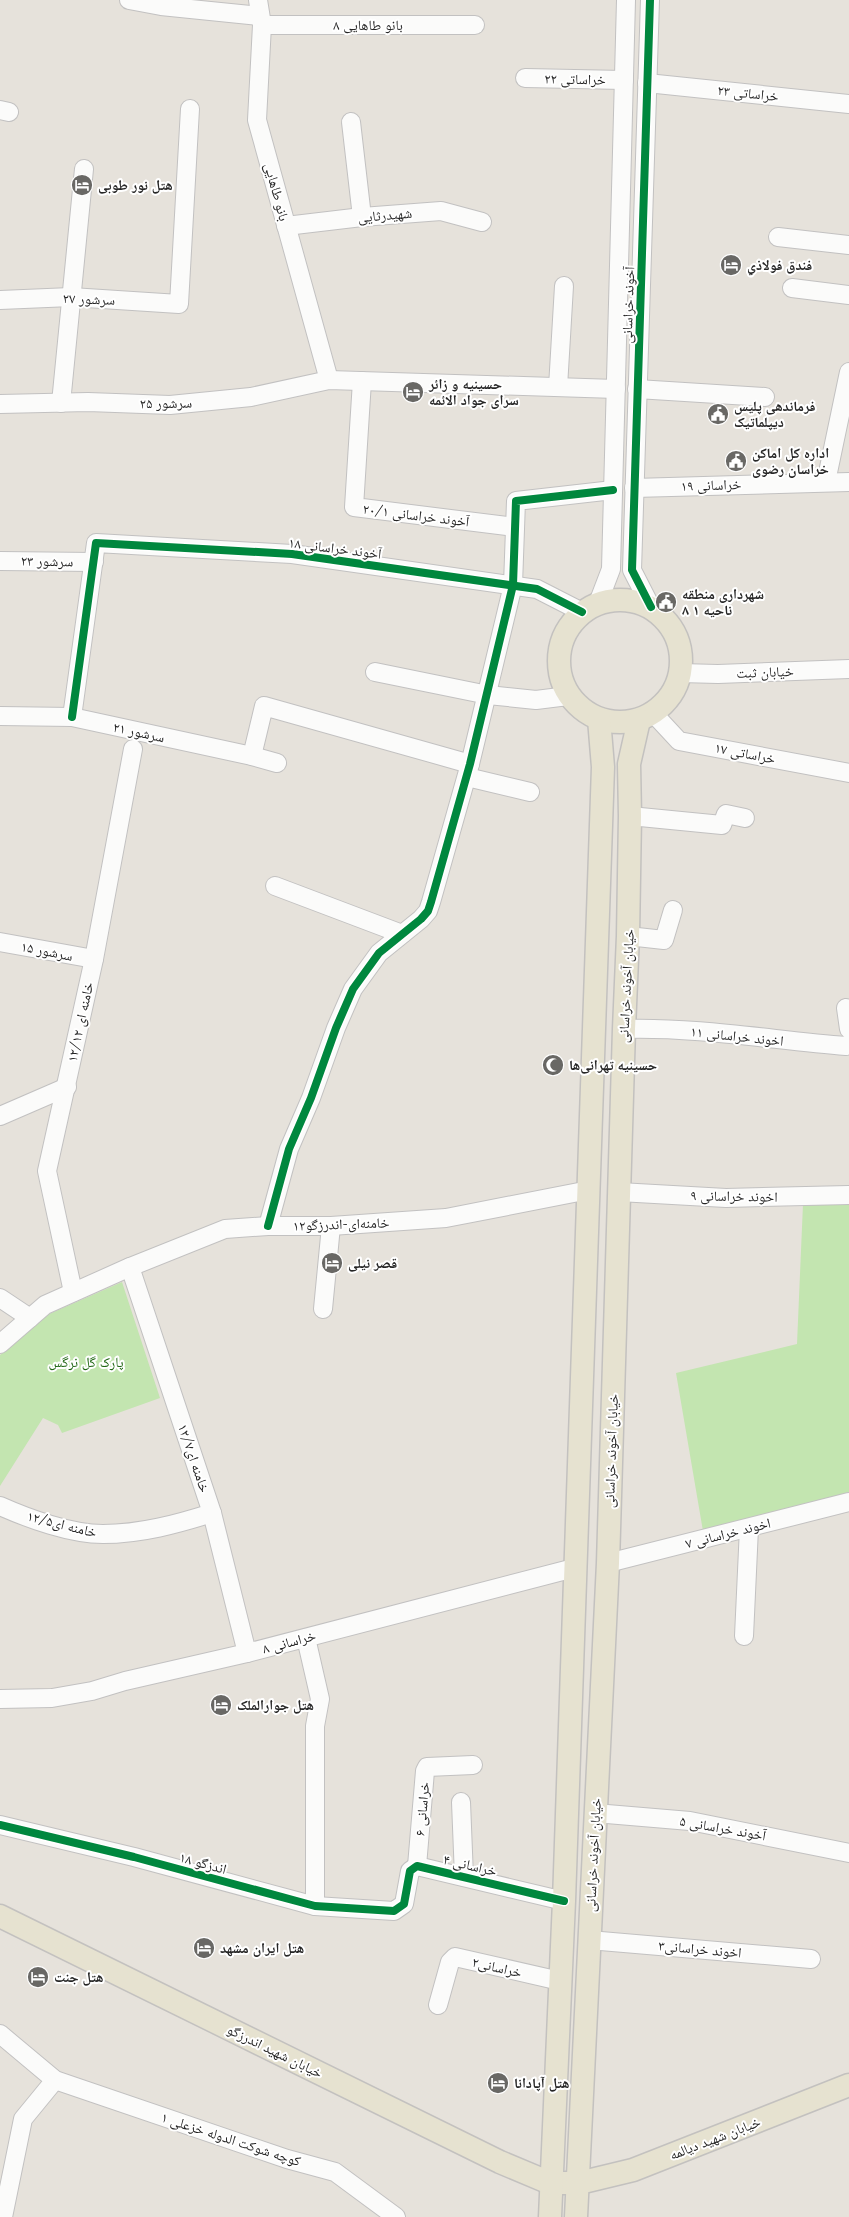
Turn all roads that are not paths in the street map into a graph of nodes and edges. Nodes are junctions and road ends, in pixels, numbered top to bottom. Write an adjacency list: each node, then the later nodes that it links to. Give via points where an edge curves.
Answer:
1 (129, 0): 4 (street, بانو طاهایی ۸, via 161,6)
2 (626, 0): 7 (street, آخوند خراسانی)
3 (650, 0): 8 (street, آخوند خراسانی)
4 (260, 14): 5 (street, بانو طاهایی ۸); 15 (street, بانو طاهایی, via 257,120)
5 (475, 25)
6 (525, 78): 7 (street, خراساتی ۲۲)
7 (624, 80): 27 (street, آخوند خراسانی)
8 (647, 83): 9 (street, خراساتی ۲۳); 28 (street, آخوند خراسانی)
9 (849, 104)
10 (190, 109): 21 (street, سرشور ۲۷, via 179,304)
11 (351, 122): 13 (street)
12 (84, 169): 21 (street)
13 (362, 217): 14 (street, شهیدرثایی, via 441,210); 15 (street, شهیدرثایی)
14 (482, 222)
15 (286, 226): 24 (street, بانو طاهایی)
16 (778, 237): 17 (street)
17 (849, 245)
18 (564, 286): 26 (street)
19 (792, 288): 20 (street)
20 (849, 295)
21 (71, 297): 22 (street, سرشور ۲۷); 30 (street)
22 (0, 300)
23 (849, 372): 32 (street)
24 (329, 380): 25 (street); 30 (street, سرشور ۲۵, via 251,398 179,404)
25 (362, 381): 26 (street); 36 (street, آخوند خراسانی ۲۰/۱, via 354,508)
26 (558, 387): 27 (street)
27 (616, 389): 35 (street, آخوند خراسانی)
28 (637, 389): 29 (street); 34 (street, آخوند خراسانی)
29 (765, 397)
30 (61, 403): 31 (street, سرشور ۲۵)
31 (0, 404)
32 (826, 482): 33 (street, خراسانی ۱۹); 34 (street, خراسانی ۱۹)
33 (849, 482)
34 (634, 488): 41 (street, آخوند خراسانی, via 632,570)
35 (613, 490): 36 (street, via 516,500); 40 (street, آخوند خراسانی, via 611,569)
36 (515, 527): 39 (street)
37 (0, 561): 38 (street, سرشور ۲۳)
38 (94, 562): 39 (street, آخوند خراسانی ۱۸, via 96,543 292,554); 49 (street)
39 (513, 585): 40 (street, آخوند خراسانی ۱۸, via 537,588); 45 (street)
40 (590, 607): 41 (main road, via 616,599); 46 (main road, via 569,625 561,642 560,678)
41 (651, 607): 44 (main road, via 666,619 676,635 681,654)
42 (849, 669): 44 (street, خیابان ثبت)
43 (374, 672): 45 (street)
44 (680, 673): 48 (main road, via 666,702)
45 (488, 695): 46 (street, via 536,700); 54 (street)
46 (568, 696): 50 (main road)
47 (0, 716): 49 (street, سرشور ۲۱)
48 (646, 716): 50 (main road, via 619,723); 55 (street, خراساتی ۱۷, via 679,741); 57 (main road, خیابان آخوند خراسانی, via 628,764)
49 (72, 717): 52 (street, سرشور ۲۱)
50 (599, 720): 71 (main road, خیابان آخوند خراسانی, via 603,767)
51 (133, 750): 64 (street, خامنه ای ۱۲/۱۲)
52 (252, 756): 53 (street, سرشور ۲۱); 54 (street, via 264,706)
53 (276, 764)
54 (469, 771): 56 (street); 61 (street, via 428,911)
55 (849, 773)
56 (530, 792)
57 (630, 816): 58 (street, via 722,825 726,814); 62 (main road, خیابان آخوند خراسانی)
58 (745, 818)
59 (275, 886): 61 (street)
60 (673, 910): 62 (street, via 664,940)
61 (402, 934): 74 (street, via 379,953 350,997 289,1149)
62 (628, 936): 66 (main road, خیابان آخوند خراسانی)
63 (0, 942): 64 (street, سرشور ۱۵)
64 (94, 959): 69 (street, خامنه ای ۱۲/۱۲)
65 (846, 1008): 67 (street)
66 (624, 1029): 68 (street, اخوند خراسانی ۱۱, via 657,1028 790,1042); 72 (main road, خیابان آخوند خراسانی)
67 (849, 1029)
68 (849, 1044)
69 (67, 1087): 70 (street); 77 (street, خامنه ای ۱۲/۱۲, via 47,1171)
70 (0, 1116)
71 (589, 1190): 75 (street, خامنه‌ای-اندرزگو۱۲, via 446,1218); 87 (main road, خیابان آخوند خراسانی)
72 (619, 1192): 73 (street, اخوند خراسانی ۹, via 726,1198); 86 (main road, خیابان آخوند خراسانی)
73 (849, 1195)
74 (268, 1226): 75 (street, خامنه‌ای-اندرزگو۱۲); 76 (street, خامنه‌ای-اندرزگو۱۲, via 225,1229)
75 (331, 1226): 79 (street)
76 (130, 1266): 77 (street, خامنه‌ای-اندرزگو۱۲); 84 (street, خامنه ای۱۲/۷)
77 (73, 1292): 80 (street, خامنه‌ای-اندرزگو۱۲, via 45,1305)
78 (0, 1298): 80 (street)
79 (323, 1309)
80 (30, 1318): 81 (street, خامنه‌ای-اندرزگو۱۲)
81 (0, 1344)
82 (849, 1502): 85 (street, اخوند خراسانی ۷)
83 (0, 1506): 84 (street, خامنه ای۱۲/۵, via 73,1530 102,1534 174,1525)
84 (212, 1513): 90 (street, خامنه ای۱۲/۷)
85 (749, 1528): 86 (street, اخوند خراسانی ۷); 88 (street)
86 (608, 1563): 94 (main road, خیابان آخوند خراسانی)
87 (574, 1568): 89 (street, خراسانی ۸); 99 (main road, خیابان آخوند خراسانی)
88 (744, 1636)
89 (306, 1638): 90 (street, خراسانی ۸); 100 (street, via 320,1699 315,1726)
90 (247, 1653): 91 (street, خراسانی ۸, via 92,1691 52,1698)
91 (0, 1699)
92 (472, 1765): 97 (street, خراسانی ۶, via 427,1767)
93 (461, 1802): 98 (street)
94 (595, 1813): 96 (street, آخوند خراسانی ۵, via 690,1820); 102 (main road, خیابان آخوند خراسانی)
95 (0, 1826): 100 (street, اندزگو ۱۸, via 134,1857)
96 (849, 1853)
97 (417, 1866): 98 (street, خراسانی ۴); 100 (street, اندزگو ۱۸, via 410,1870 404,1904 394,1911)
98 (464, 1877): 99 (street, خراسانی ۴)
99 (564, 1901): 104 (main road, خیابان آخوند خراسانی)
100 (315, 1906)
101 (0, 1916): 109 (main road, خیابان شهید اندرزگو, via 500,2162)
102 (589, 1940): 103 (street, اخوند خراسانی۳); 110 (main road, خیابان آخوند خراسانی)
103 (811, 1958)
104 (560, 1981): 105 (street, خراسانی۲, via 455,1957 450,1962); 109 (main road, خیابان آخوند خراسانی)
105 (438, 2005)
106 (0, 2034): 107 (street)
107 (55, 2080): 111 (street, via 23,2119); 112 (street, کوچه شوکت الدوله خزعلی ۱, via 287,2159 335,2172)
108 (849, 2085): 110 (main road, خیابان شهید دیالمه, via 633,2170)
109 (550, 2183): 110 (main road, خیابان شهید دیالمه); 113 (main road, خیابان آخوند خراسانی)
110 (579, 2183): 114 (main road, خیابان آخوند خراسانی)
111 (3, 2217)
112 (396, 2217)
113 (550, 2217)
114 (576, 2217)

